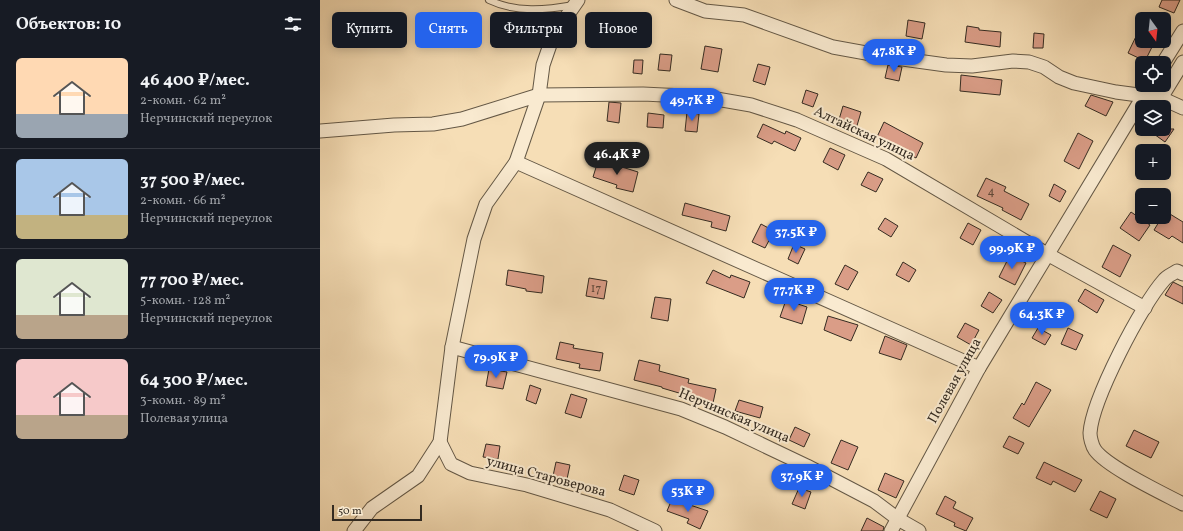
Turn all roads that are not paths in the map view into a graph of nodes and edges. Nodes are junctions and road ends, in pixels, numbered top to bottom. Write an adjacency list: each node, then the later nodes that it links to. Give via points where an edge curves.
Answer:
1 (489, 0): 3 (lane, via 523,10 549,9)
2 (676, 0): 7 (street, via 705,11 744,15 805,38 888,58 972,66 1013,61 1029,62 1074,83)
3 (577, 2): 10 (street, via 552,36 543,65)
4 (1183, 31): 5 (street)
5 (1167, 56)
6 (1183, 62): 11 (street)
7 (1135, 89)
8 (1145, 92): 15 (street, Полевая улица)
9 (1150, 92): 11 (street)
10 (539, 95): 13 (street, Алтайская улица, via 462,119 433,124); 14 (street); 15 (street, Алтайская улица, via 705,96 751,105 797,120 886,159)
11 (1161, 98): 12 (street)
12 (1183, 108)
13 (320, 131)
14 (516, 162): 18 (street, via 486,204 474,239); 19 (street)
15 (1047, 254): 17 (street, Алтайская улица); 19 (street, Полевая улица)
16 (1183, 274): 17 (street, via 1176,271 1164,279)
17 (1145, 308): 21 (street, via 1104,386 1093,416 1090,434 1094,449 1106,461)
18 (452, 347): 20 (street); 22 (street, Нерчинская улица, via 681,409 806,466 874,501)
19 (979, 368): 22 (street, Полевая улица)
20 (440, 442): 23 (street, via 418,476 372,508); 24 (street, улица Староверова, via 451,464 470,474 527,485 610,510)
21 (1183, 504)
22 (898, 519): 25 (street, Полевая улица); 26 (street, Нерчинская улица)
23 (354, 531)
24 (655, 531)
25 (891, 531)
26 (919, 531)

